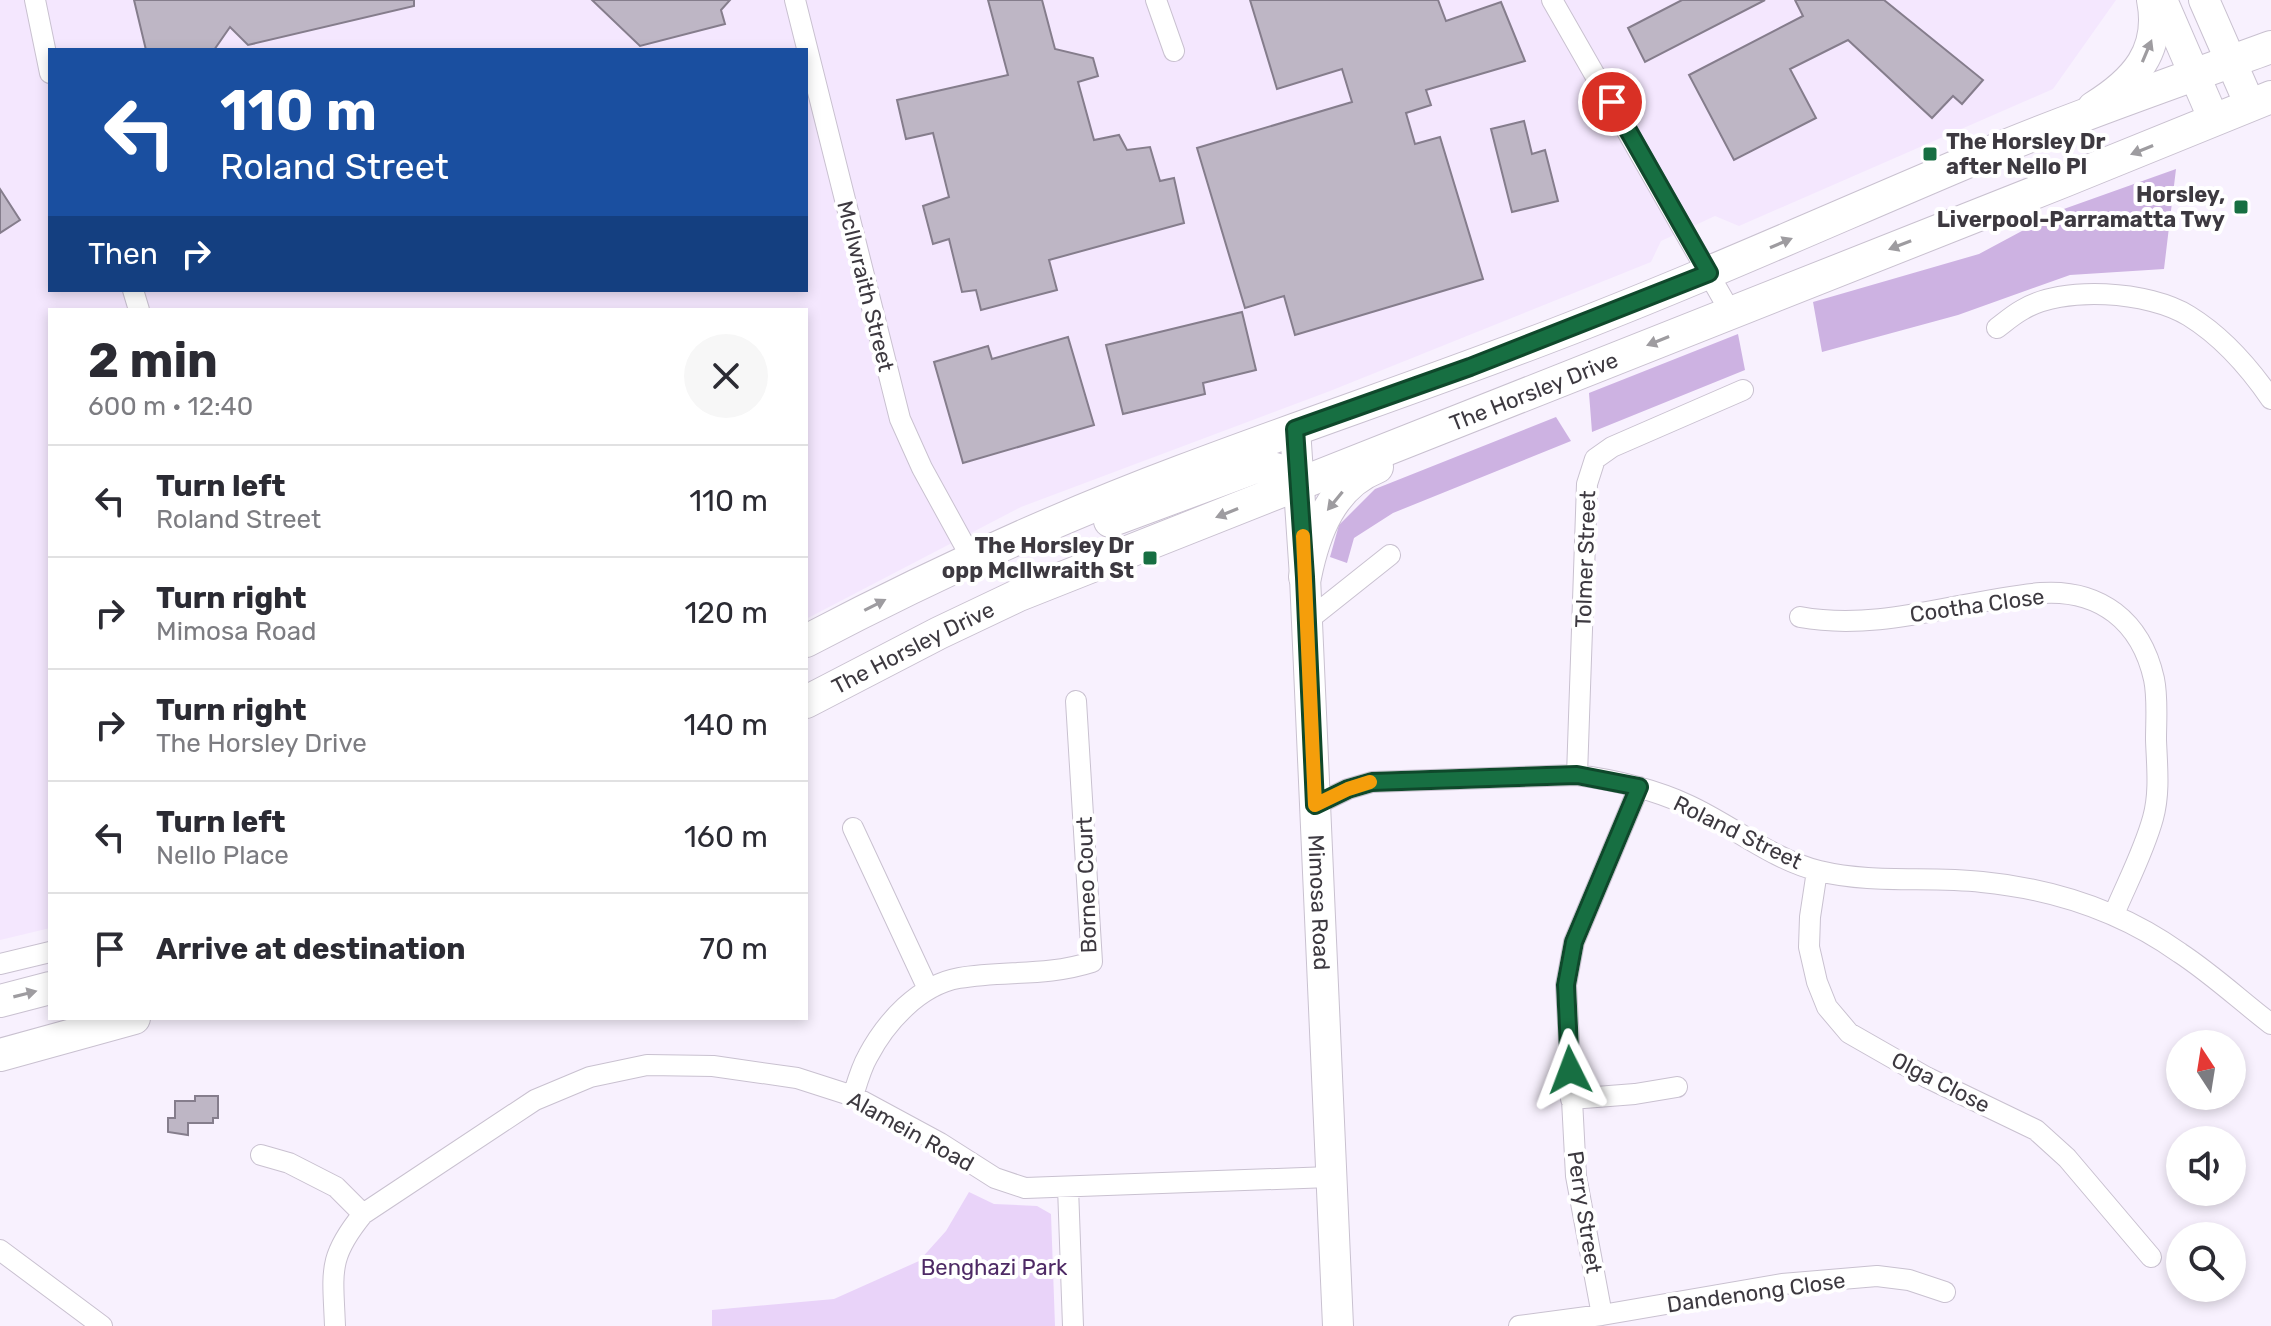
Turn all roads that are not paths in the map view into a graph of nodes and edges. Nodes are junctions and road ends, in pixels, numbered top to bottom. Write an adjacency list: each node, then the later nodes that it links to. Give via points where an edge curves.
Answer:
1 (35, 0): 13 (street)
2 (795, 0): 9 (street, McIlwraith Street)
3 (1156, 0): 10 (street)
4 (1552, 0): 18 (street)
5 (2152, 0): 16 (main road, one-way to 5, via 2127,82 2148,56 2155,28)
6 (2162, 0): 14 (main road)
7 (2204, 0): 12 (main road)
8 (2271, 47): 12 (main road, The Horsley Drive)
9 (807, 48)
10 (1174, 51)
11 (808, 52): 27 (street, McIlwraith Street, via 900,419)
12 (2231, 62): 14 (main road, The Horsley Drive); 15 (main road)
13 (48, 63)
14 (2195, 76): 16 (main road, The Horsley Drive); 17 (main road)
15 (2261, 101): 17 (main road, The Horsley Drive)
16 (2071, 120): 18 (main road, The Horsley Drive, one-way to 16)
17 (2214, 120): 19 (main road, The Horsley Drive, one-way to 19)
18 (1709, 273): 19 (street); 24 (main road, The Horsley Drive)
19 (1731, 313): 22 (main road, The Horsley Drive, one-way to 22)
20 (1997, 328): 23 (street, via 2023,308 2057,297 2108,294 2151,301 2186,314 2216,335)
21 (1743, 390): 34 (street, Tolmer Street, via 1595,459 1587,484)
22 (1523, 395): 25 (main road, The Horsley Drive); 28 (main road, one-way to 28, via 1437,444 1369,470 1352,482 1322,520)
23 (2271, 399)
24 (1295, 429): 25 (main road, Mimosa Road); 27 (main road, The Horsley Drive)
25 (1299, 484): 27 (main road, via 1287,472 1253,468 1126,518); 28 (main road, Mimosa Road); 32 (main road, The Horsley Drive, one-way to 32, via 1019,595)
26 (1390, 555): 30 (street)
27 (972, 559): 31 (main road, The Horsley Drive, one-way to 27)
28 (1305, 577): 30 (main road, Mimosa Road)
29 (1800, 617): 39 (street, Cootha Close, via 1833,623 1886,619 2063,593 2103,603 2123,619 2145,647 2155,681 2158,792 2153,819)
30 (1307, 621): 36 (main road, Mimosa Road)
31 (808, 640)
32 (808, 701)
33 (1076, 701): 43 (street, Borneo Court, via 1092,962 1064,971 957,979)
34 (1577, 775): 35 (street, Roland Street); 36 (street, Roland Street, via 1372,782)
35 (1639, 787): 38 (street, Roland Street, via 1688,805); 52 (street, Perry Street, via 1574,942 1566,985)
36 (1315, 805): 54 (main road, Mimosa Road)
37 (853, 828): 43 (street)
38 (1817, 871): 39 (street, Roland Street, via 2035,889); 58 (street, Olga Close, via 1809,947 1827,1007 1849,1033 2036,1130 2067,1158)
39 (2114, 914): 47 (street, Roland Street, via 2180,952)
40 (48, 952): 41 (street)
41 (0, 964)
42 (48, 989): 44 (main road, one-way to 42)
43 (928, 989): 51 (street, Borneo Court, via 897,1017 868,1056)
44 (0, 1001)
45 (78, 1020): 48 (main road)
46 (127, 1020): 48 (main road)
47 (2271, 1024)
48 (40, 1045): 49 (main road)
49 (0, 1055)
50 (1677, 1087): 52 (street)
51 (853, 1096): 55 (street, Alamein Road, via 995,1178 1025,1188); 56 (street, Alamein Road, via 797,1078 713,1066 647,1065 590,1077 535,1100)
52 (1571, 1099): 60 (street, Perry Street, via 1576,1176)
53 (261, 1155): 56 (street, via 336,1187)
54 (1330, 1177): 55 (street, Alamein Road); 64 (main road, Mimosa Road)
55 (1068, 1187): 63 (street)
56 (363, 1214): 62 (street, Alamein Road, via 343,1238 333,1265)
57 (0, 1250): 61 (street)
58 (2151, 1257)
59 (1945, 1292): 60 (street, Dandenong Close, via 1877,1276 1782,1284)
60 (1602, 1315): 65 (street, Dandenong Close)
61 (102, 1326)
62 (335, 1326)
63 (1073, 1326)
64 (1338, 1326)
65 (1519, 1326)

